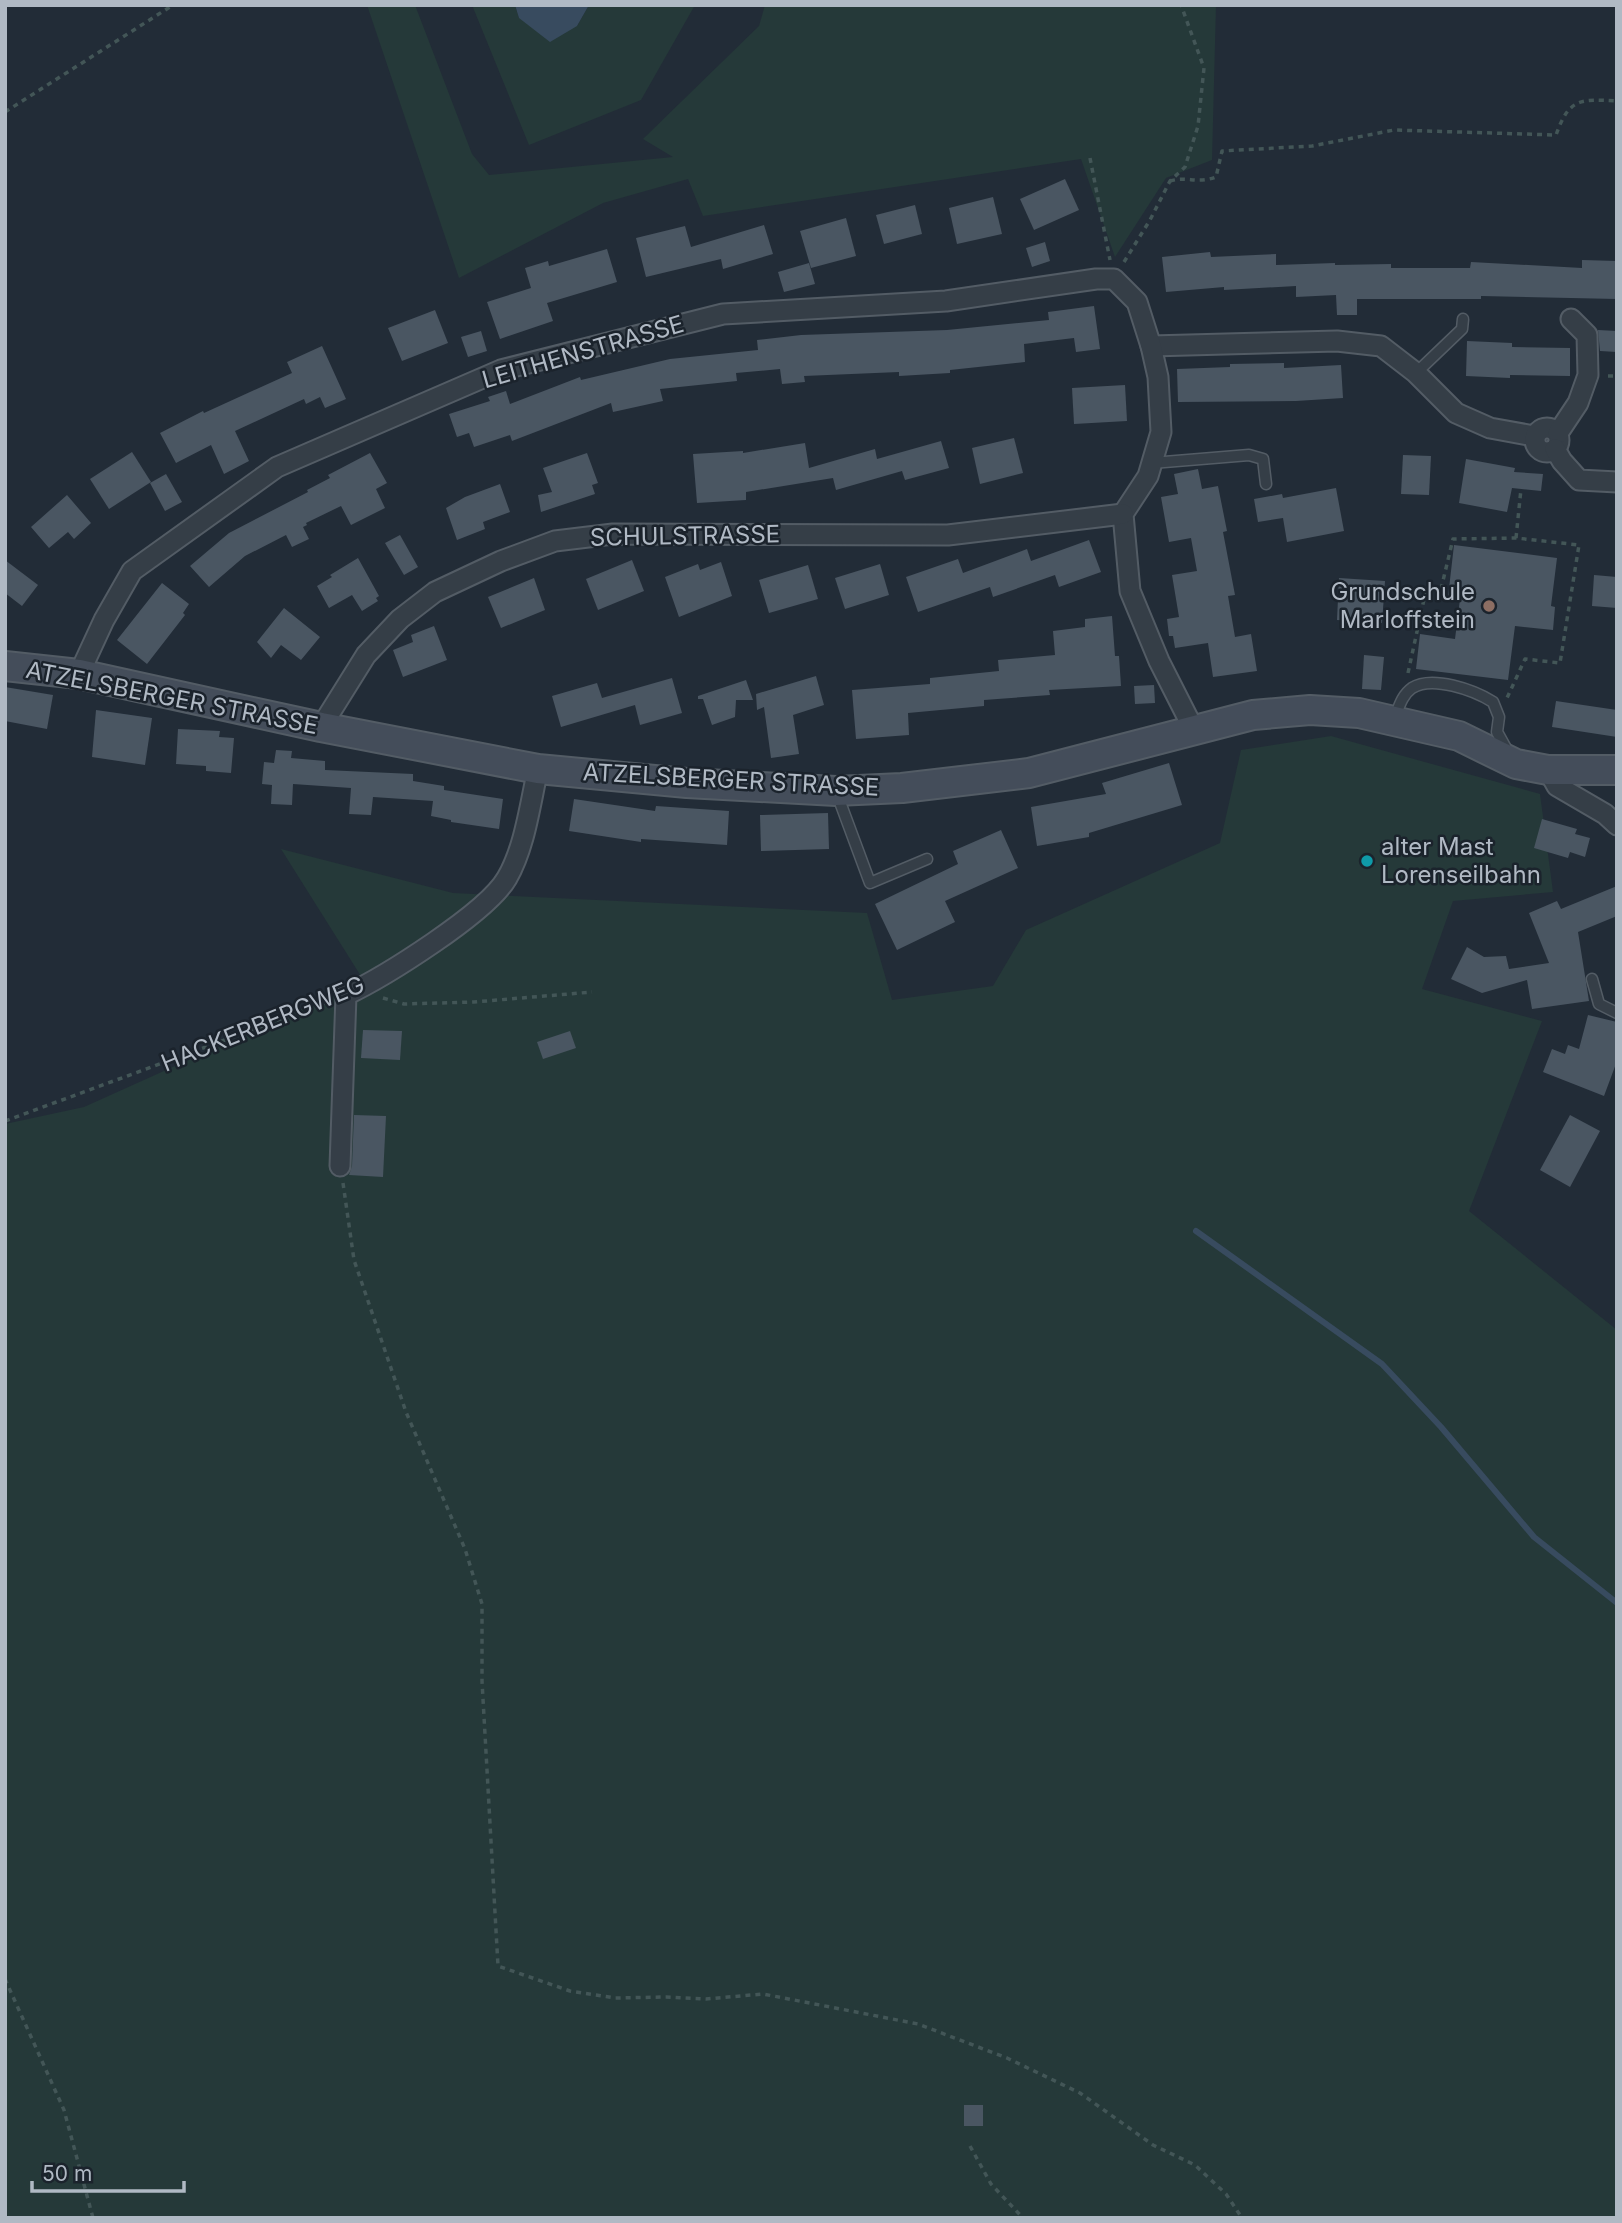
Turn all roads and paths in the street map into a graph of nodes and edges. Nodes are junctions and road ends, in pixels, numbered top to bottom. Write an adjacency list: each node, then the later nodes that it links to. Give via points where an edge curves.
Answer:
1 (173, 5): 4 (path)
2 (1181, 5): 6 (path, via 1204,68 1198,125 1185,167)
3 (1617, 101): 6 (path, via 1584,99 1564,114 1556,135 1394,130 1312,146 1222,151 1216,177)
4 (5, 112)
5 (1090, 158): 7 (path)
6 (1170, 181): 7 (path)
7 (1114, 279): 10 (street, via 1137,302); 20 (street, LEITHENSTRASSE, via 946,300 723,314 501,370 276,467 132,571)
8 (1463, 319): 11 (lane, via 1462,329)
9 (1571, 319): 12 (street, via 1587,335 1588,375)
10 (1150, 346): 11 (street, via 1337,341 1381,346); 13 (street, via 1158,377 1161,432)
11 (1416, 373): 12 (street, via 1456,412 1490,428 1534,436 1545,427 1552,428)
12 (1556, 441): 14 (street, via 1562,461 1579,480)
13 (1152, 463): 15 (lane, via 1249,455 1263,458); 17 (street)
14 (1617, 482)
15 (1266, 484)
16 (1521, 489): 18 (path)
17 (1123, 514): 24 (street, SCHULSTRASSE, via 948,535 613,534 555,541 435,592 400,619 366,655); 25 (street, via 1130,591)
18 (1516, 538): 21 (path, via 1452,539 1441,589 1426,590); 22 (path, via 1579,545 1560,663 1525,659 1510,694)
19 (5, 666): 20 (street, ATZELSBERGER STRASSE)
20 (79, 674): 24 (street, ATZELSBERGER STRASSE)
21 (1406, 695): 22 (lane, via 1429,682 1483,696); 23 (lane)
22 (1496, 710): 26 (lane, via 1497,733)
23 (1394, 721): 25 (street, ATZELSBERGER STRASSE, via 1310,710 1253,715); 26 (street, ATZELSBERGER STRASSE, via 1459,736)
24 (321, 727): 27 (street, ATZELSBERGER STRASSE)
25 (1194, 730): 30 (street, ATZELSBERGER STRASSE, via 1029,773)
26 (1516, 764): 28 (street, ATZELSBERGER STRASSE)
27 (538, 769): 30 (street, ATZELSBERGER STRASSE); 34 (street, HACKERBERGWEG, via 517,851 500,888 442,935)
28 (1548, 770): 29 (street, ATZELSBERGER STRASSE); 31 (street, via 1558,786)
29 (1617, 770)
30 (836, 791): 32 (lane, via 870,884)
31 (1617, 825)
32 (927, 859)
33 (1592, 979): 36 (lane, via 1599,1004)
34 (355, 991): 35 (path, via 404,1004); 37 (path, HACKERBERGWEG); 38 (street)
35 (592, 992)
36 (1617, 1013)
37 (5, 1121)
38 (340, 1166): 43 (path, via 354,1260 406,1412 465,1549 482,1604 498,1966 570,1991 604,1996 706,1999 763,1994 918,2024 1007,2058 1080,2093 1153,2145 1195,2165 1226,2194)
39 (5, 1979): 41 (path, via 64,2110)
40 (970, 2146): 42 (path, via 991,2184)
41 (93, 2218)
42 (1023, 2218)
43 (1242, 2218)

